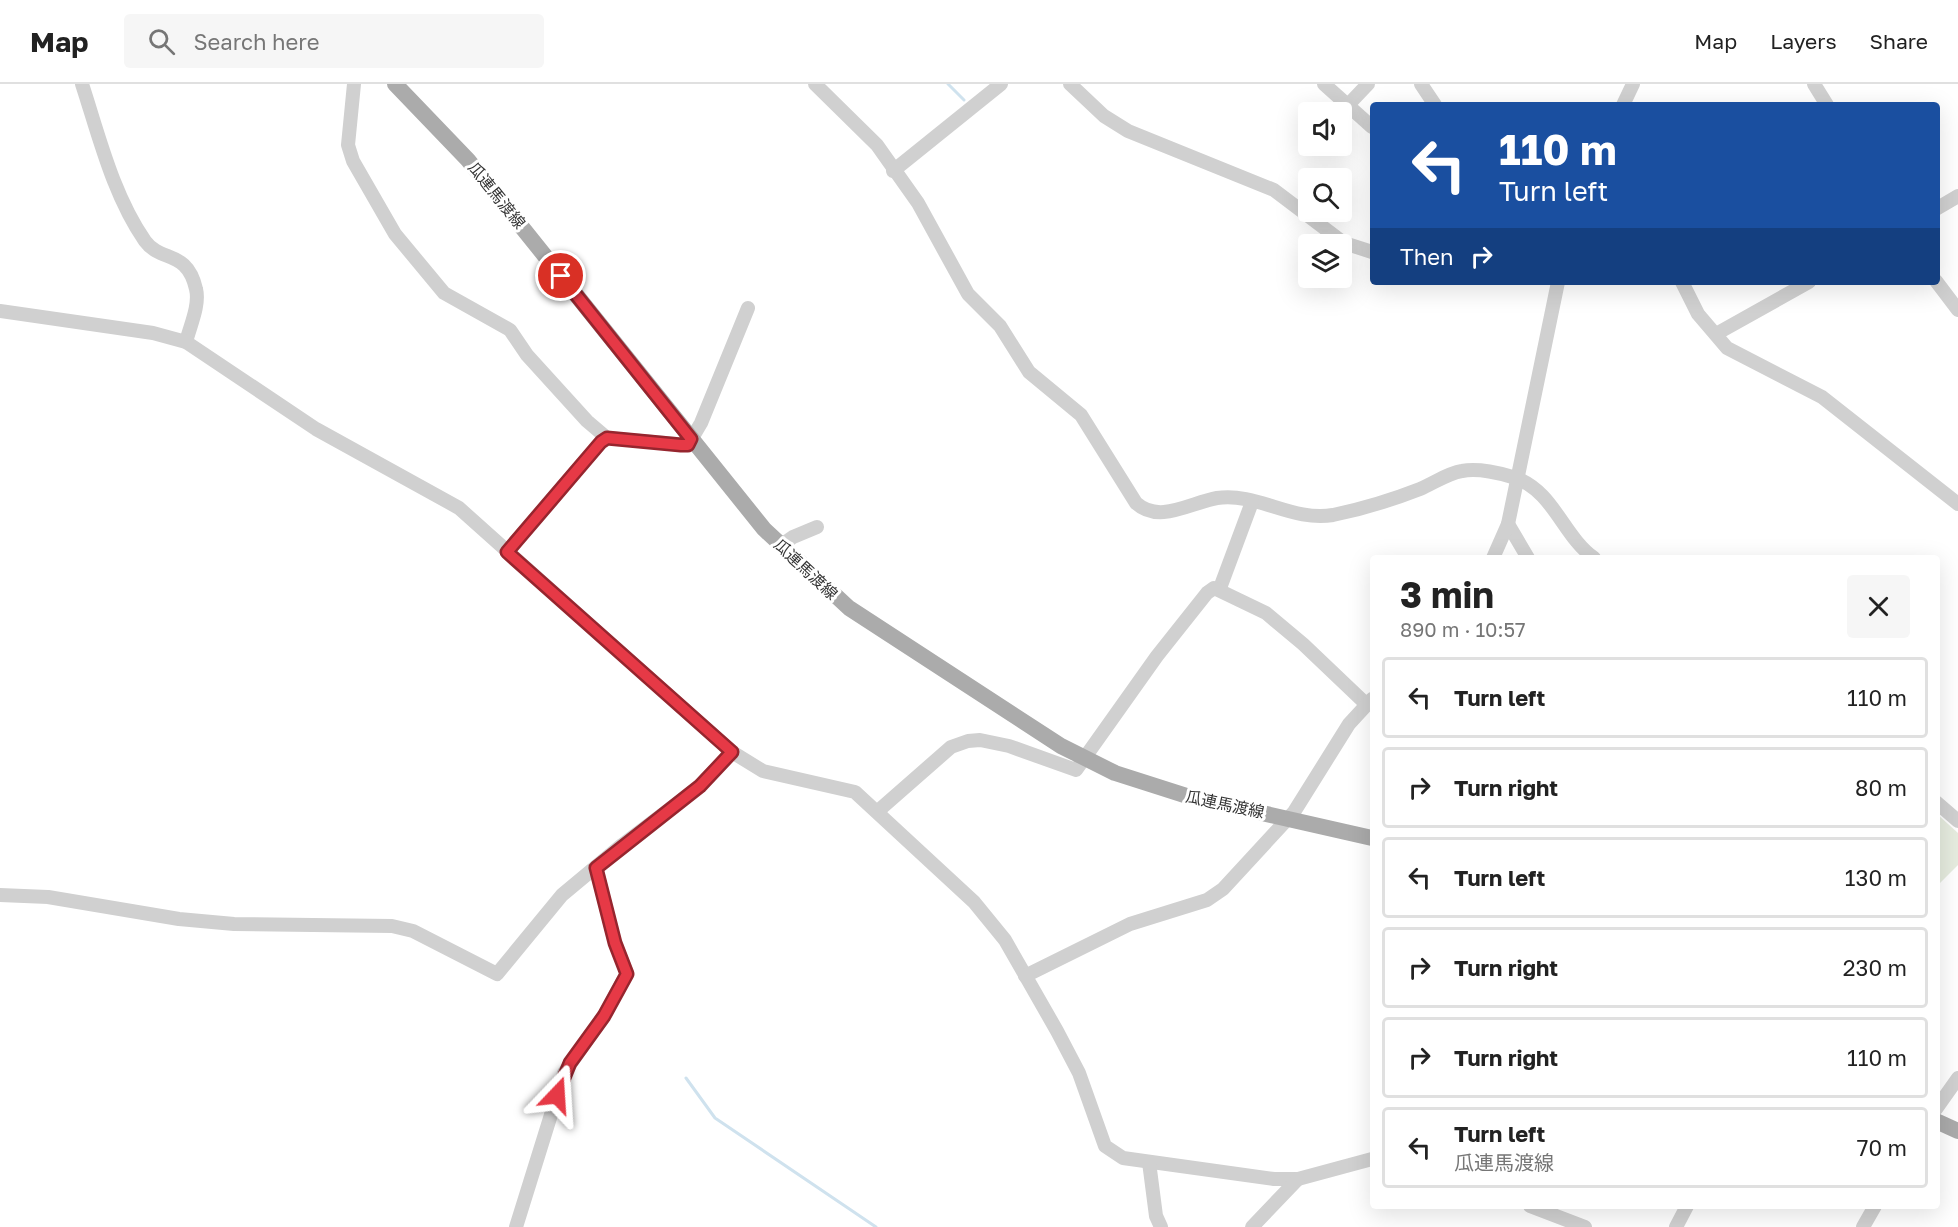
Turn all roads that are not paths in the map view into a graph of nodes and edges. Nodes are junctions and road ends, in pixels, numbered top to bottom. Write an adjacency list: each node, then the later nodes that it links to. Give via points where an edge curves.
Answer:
1 (82, 84): 31 (street, via 113,179 146,243 176,258 192,277 197,300)
2 (354, 84): 32 (street, via 348,145 352,161 395,234 444,292 510,330 527,355)
3 (395, 84): 33 (main road, 瓜連馬渡線, via 468,160)
4 (814, 84): 19 (street, via 864,131)
5 (1000, 84): 19 (street)
6 (1070, 84): 22 (street, via 1104,116 1128,131 1274,190 1344,243)
7 (1324, 84): 12 (street)
8 (1368, 84): 13 (street)
9 (1421, 84): 14 (street)
10 (1633, 84): 15 (street)
11 (1814, 84): 16 (street)
12 (1345, 102)
13 (1351, 102)
14 (1433, 102)
15 (1624, 102)
16 (1825, 102)
17 (1352, 109): 18 (street)
18 (1370, 125)
19 (893, 171): 35 (street, via 918,203 968,294 1000,326 1029,372 1081,415 1136,503 1157,514 1218,498)
20 (1958, 196): 21 (street)
21 (1940, 206)
22 (1370, 251)
23 (1557, 285): 34 (street)
24 (1684, 285): 30 (street, via 1698,314)
25 (1804, 285): 30 (street)
26 (1939, 285): 28 (street)
27 (748, 308): 33 (street)
28 (1958, 310)
29 (0, 311): 31 (street, via 153,333)
30 (1716, 334): 36 (street, via 1735,352 1822,397)
31 (186, 342): 40 (street, via 316,429 459,508)
32 (607, 438): 33 (street, via 681,445 688,445); 40 (street)
33 (691, 439): 39 (main road, 瓜連馬渡線)
34 (1517, 478): 35 (street, via 1460,471 1386,501 1331,515 1295,515); 37 (street); 43 (street, via 1544,496)
35 (1252, 502): 44 (street)
36 (1958, 504)
37 (1508, 524): 41 (street); 42 (street)
38 (817, 527): 39 (street)
39 (780, 546): 47 (main road, 瓜連馬渡線, via 849,608)
40 (507, 552): 46 (street)
41 (1493, 555)
42 (1526, 555)
43 (1590, 555)
44 (1220, 588): 45 (street, via 1266,613); 47 (street, via 1207,593)
45 (1369, 702): 50 (street, via 1349,724 1303,801)
46 (732, 752): 49 (street, via 774,775 855,792); 53 (street, via 700,786)
47 (1084, 758): 49 (street, via 1076,770 1009,746 968,741 951,747); 50 (main road, 瓜連馬渡線, via 1155,788)
48 (1940, 805): 51 (street)
49 (878, 812): 55 (street, via 974,902 1005,939)
50 (1288, 818): 52 (main road, 瓜連馬渡線); 55 (street, via 1223,889 1207,900 1130,924)
51 (1958, 820)
52 (1370, 838)
53 (596, 868): 54 (street, via 562,895 497,974 413,931 392,926 234,924 48,897); 67 (street, via 627,974 604,1016 564,1073)
54 (0, 896)
55 (1025, 976): 61 (street, via 1079,1073 1105,1146 1123,1158)
56 (1958, 1078): 57 (street)
57 (1940, 1103)
58 (1940, 1123): 59 (main road)
59 (1958, 1131)
60 (1370, 1161): 62 (street)
61 (1149, 1162): 62 (street); 68 (street)
62 (1298, 1179): 66 (street)
63 (1538, 1209): 69 (street)
64 (1685, 1209): 70 (street)
65 (1873, 1209): 71 (street)
66 (1257, 1225)
67 (516, 1227)
68 (1161, 1227)
69 (1585, 1227)
70 (1676, 1227)
71 (1863, 1227)

